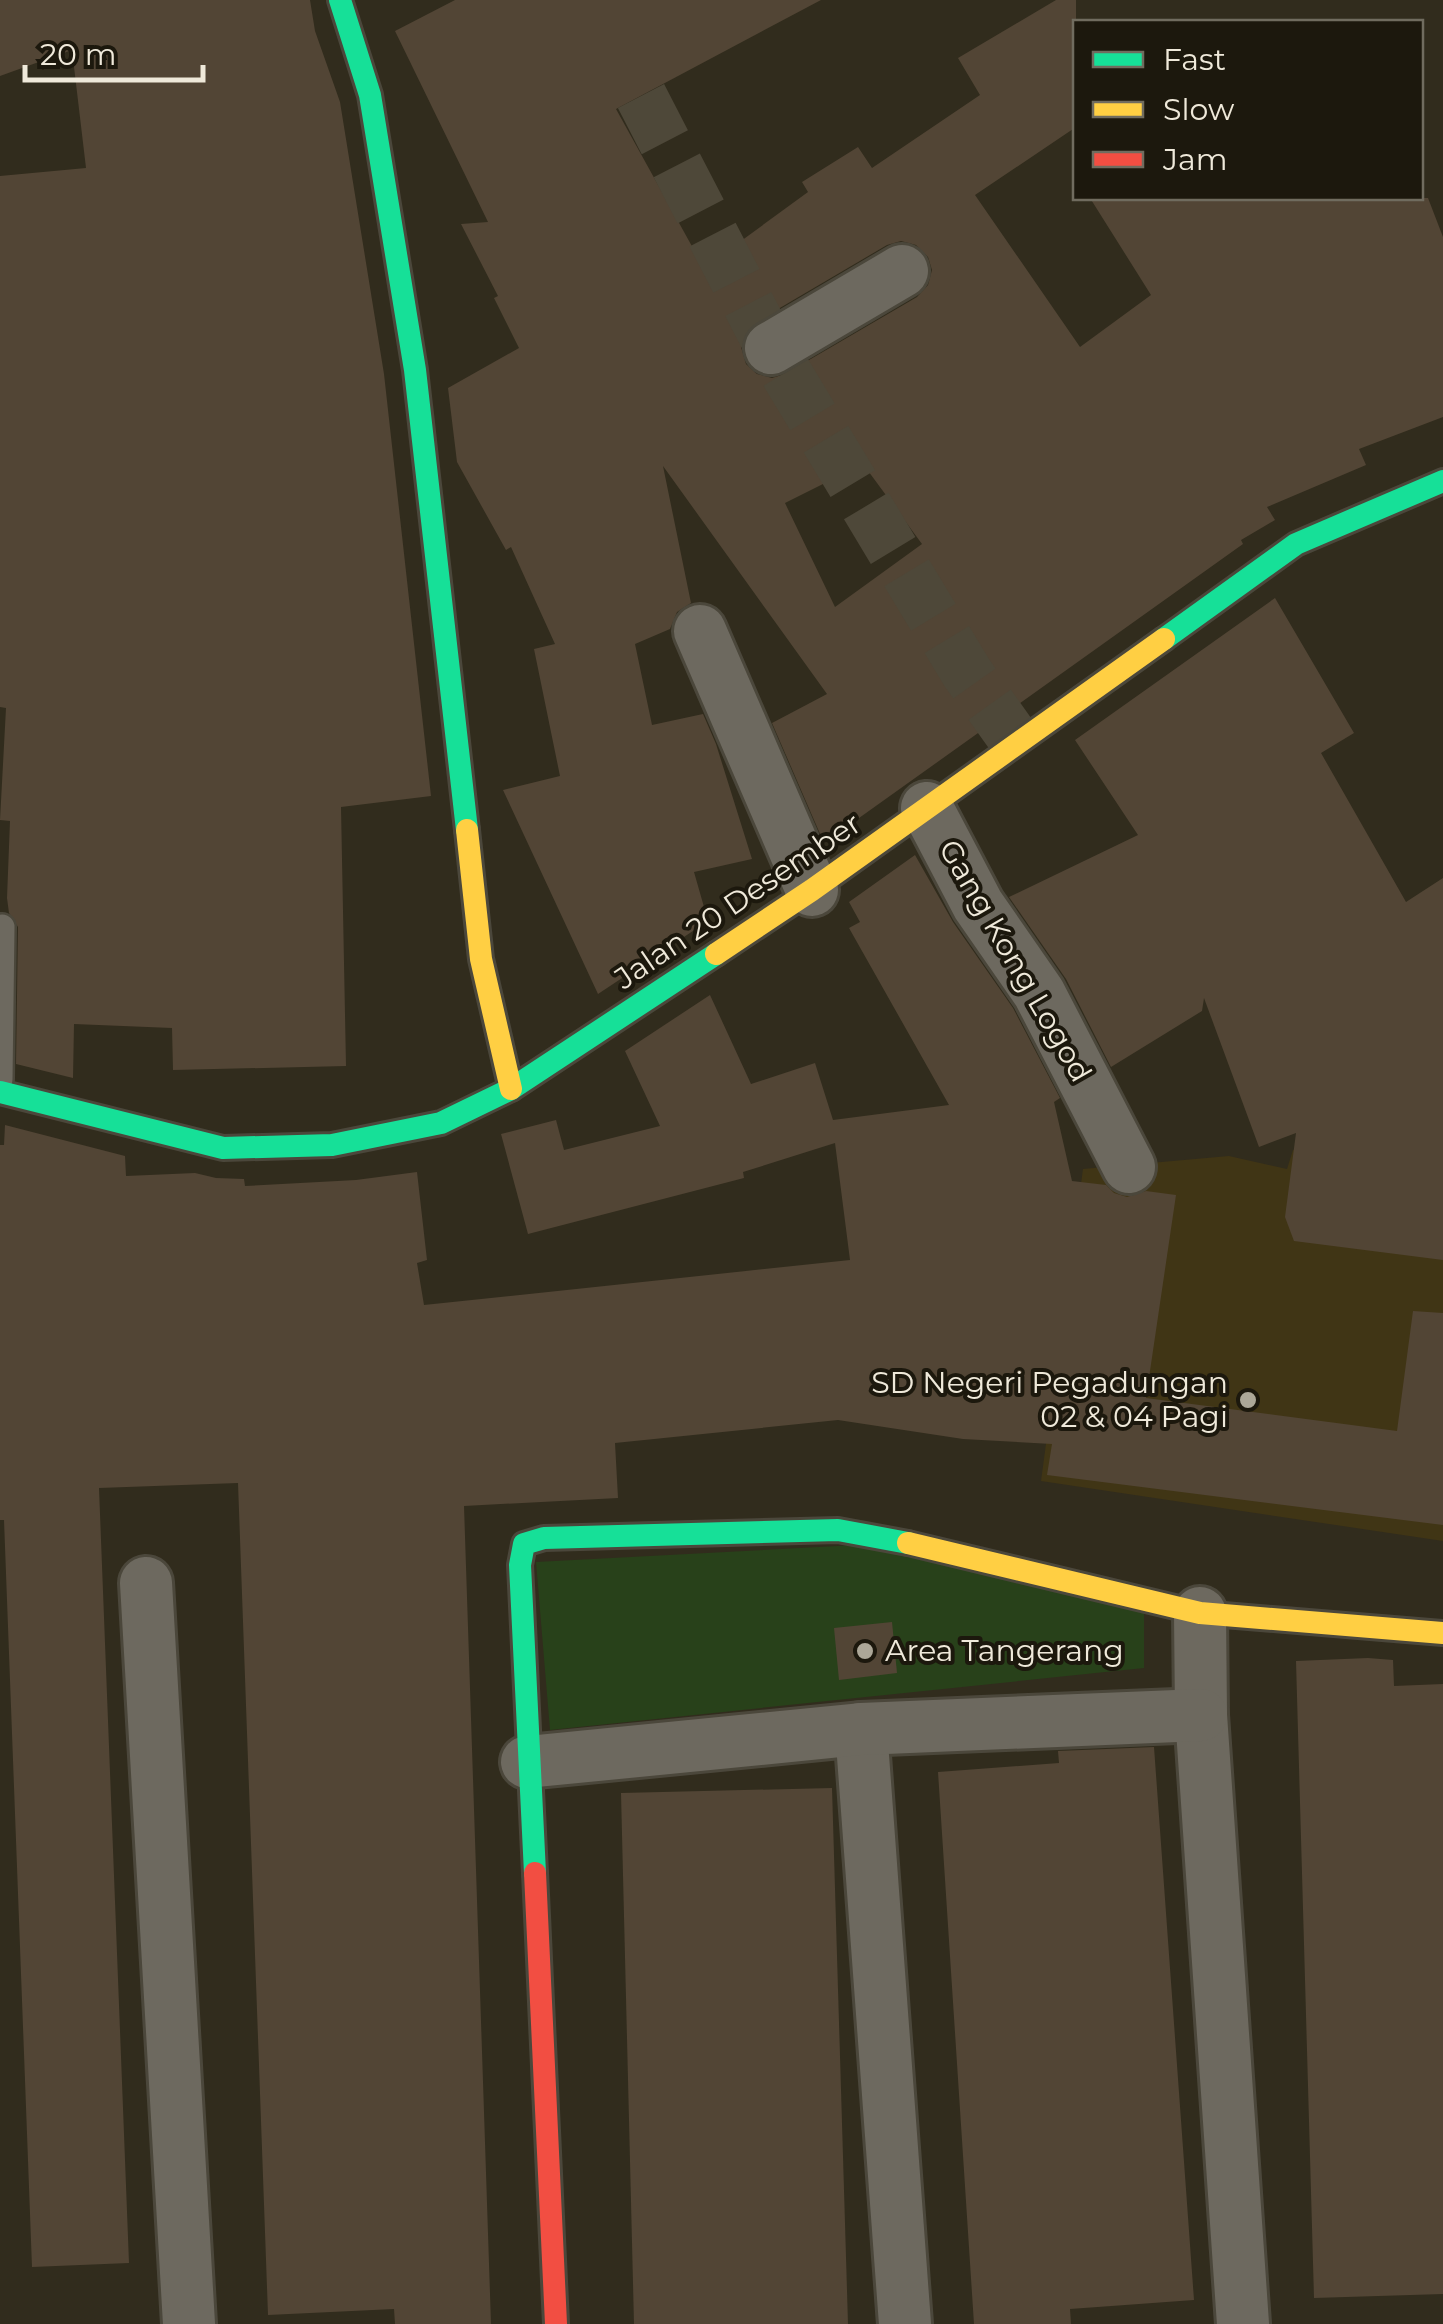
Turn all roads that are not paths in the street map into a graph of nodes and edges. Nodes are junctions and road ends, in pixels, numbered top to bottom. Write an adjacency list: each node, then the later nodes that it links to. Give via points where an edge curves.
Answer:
1 (342, 6): 10 (street, via 370,95 415,370 481,960)
2 (902, 271): 3 (street)
3 (772, 348)
4 (1443, 481): 6 (street, Jalan 20 Desember, via 1296,544)
5 (700, 631): 7 (street)
6 (928, 808): 7 (street, Jalan 20 Desember); 12 (street, Gang Kong Logod, via 978,905 1039,992)
7 (812, 890): 10 (street, Jalan 20 Desember)
8 (2, 927): 9 (lane)
9 (0, 1079)
10 (511, 1088): 11 (street, Jalan 20 Desember, via 441,1123 332,1146 223,1148)
11 (0, 1092)
12 (1129, 1167)
13 (146, 1583): 19 (street)
14 (1200, 1613): 15 (street); 16 (street); 18 (street, via 838,1530 544,1538 524,1544 520,1564)
15 (1443, 1633)
16 (1201, 1715): 17 (street); 22 (street)
17 (861, 1729): 18 (street); 21 (street)
18 (527, 1762): 20 (street)
19 (188, 2324)
20 (556, 2324)
21 (905, 2324)
22 (1243, 2324)

